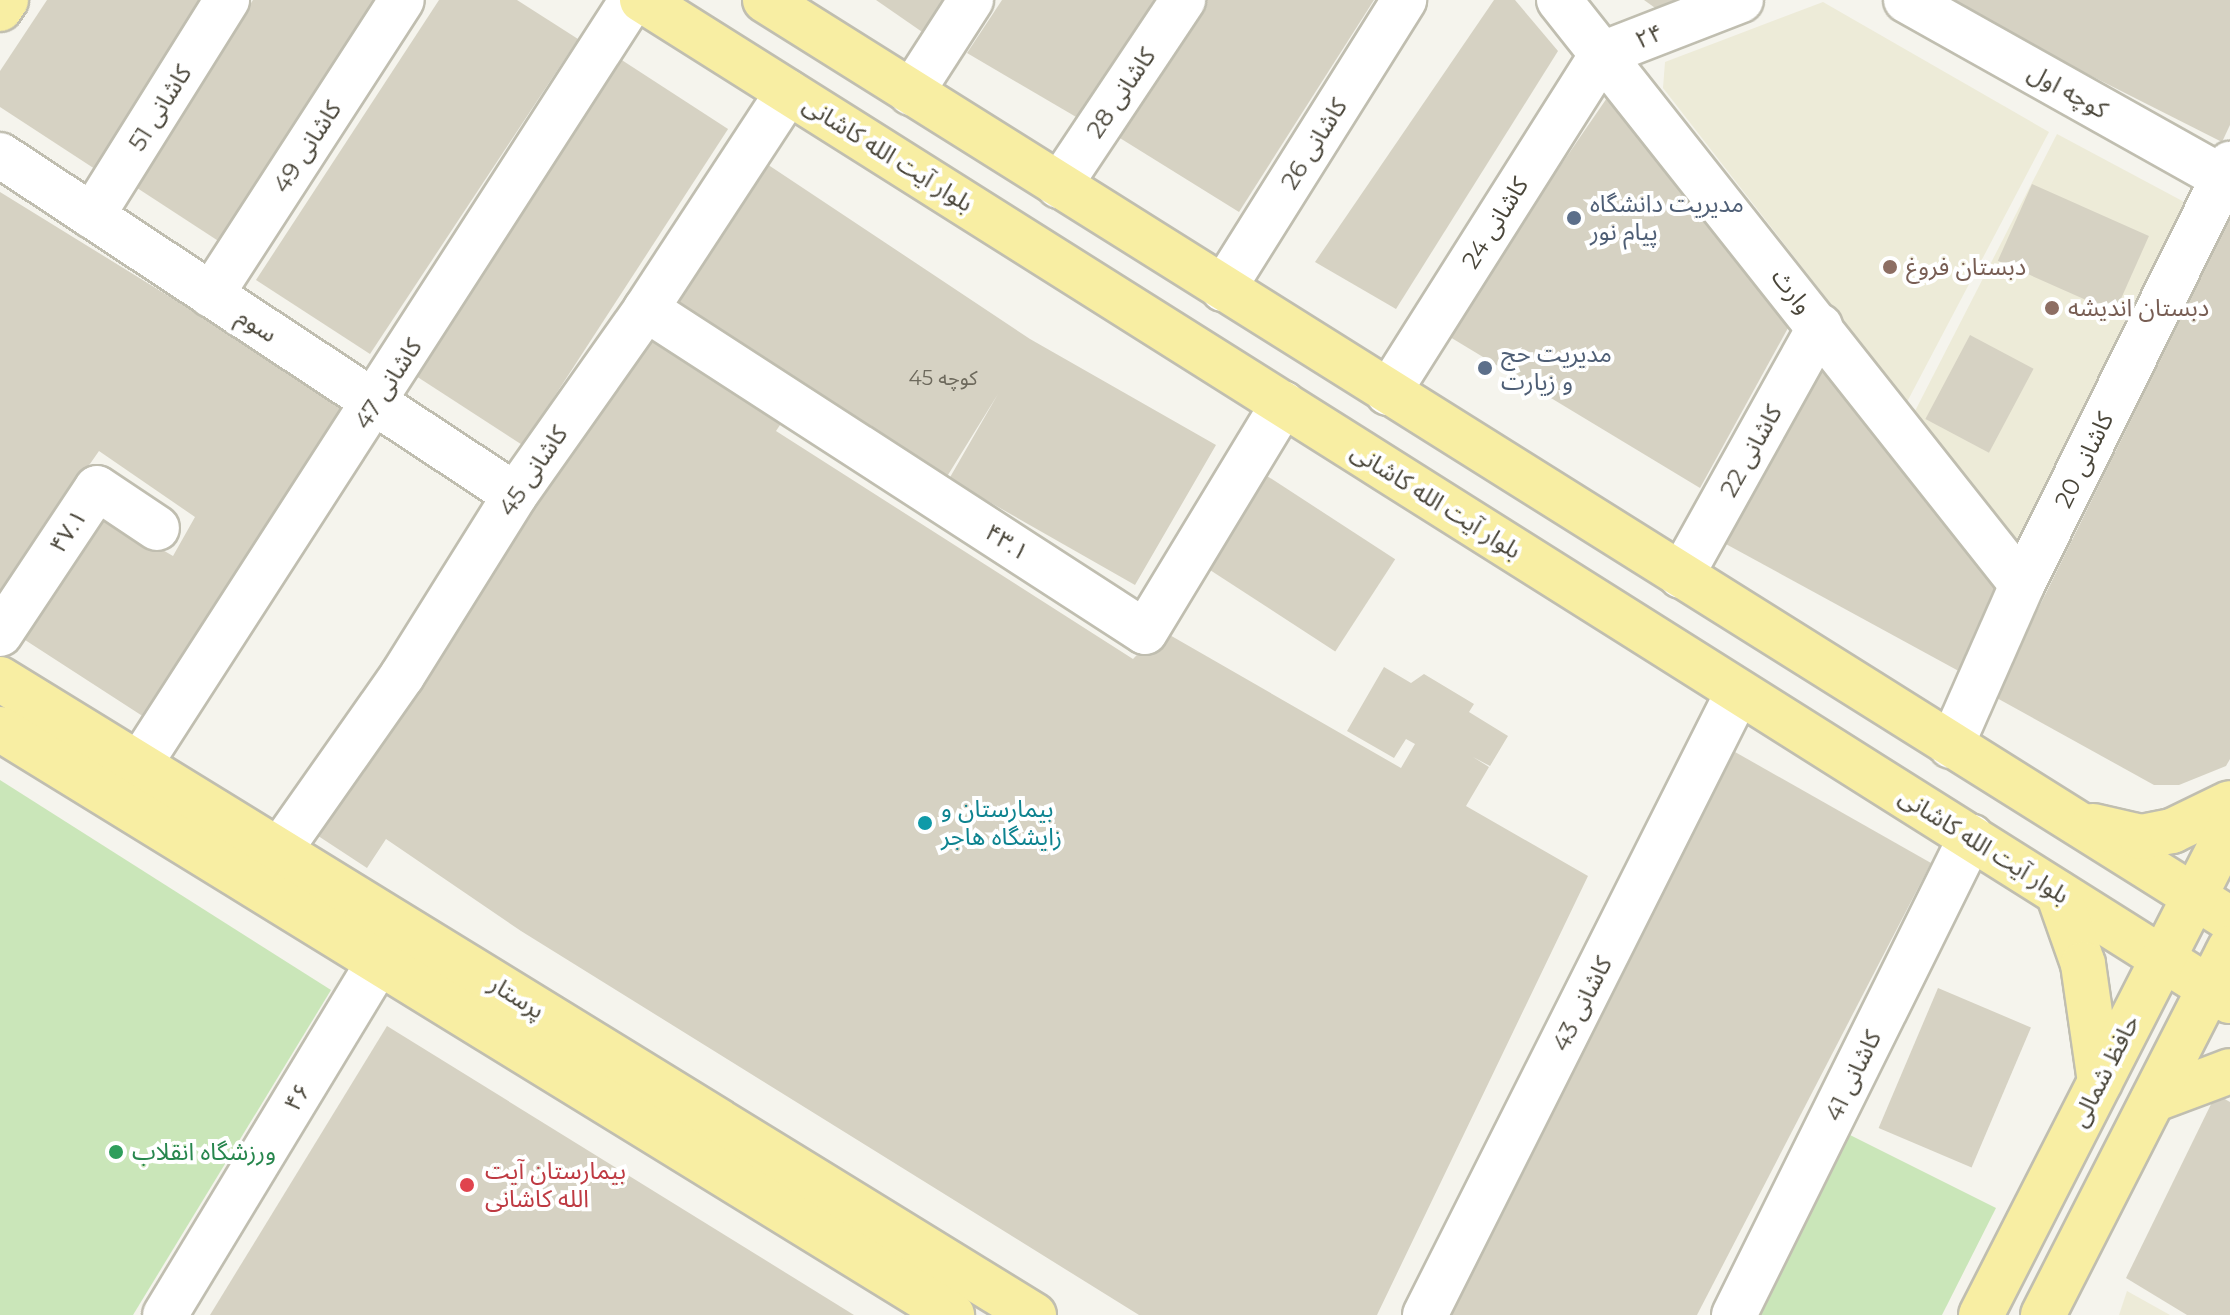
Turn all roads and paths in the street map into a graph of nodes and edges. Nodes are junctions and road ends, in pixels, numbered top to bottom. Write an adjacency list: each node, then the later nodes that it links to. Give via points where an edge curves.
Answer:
1 (6, 0): 13 (main road)
2 (227, 0): 20 (street, کاشانی 51)
3 (402, 0): 22 (street, کاشانی 49)
4 (632, 0): 28 (street, کاشانی 47)
5 (642, 0): 15 (main road, بلوار آیت الله کاشانی)
6 (765, 0): 16 (main road)
7 (971, 0): 16 (street)
8 (1183, 0): 19 (street, کاشانی 28)
9 (1404, 0): 21 (street, کاشانی 26)
10 (1559, 0): 14 (street, وارث)
11 (1741, 0): 14 (street, ۲۴)
12 (1906, 0): 18 (street, کوچه اول)
13 (0, 9)
14 (1602, 54): 25 (street, وارث); 27 (street, کاشانی 24)
15 (788, 92): 23 (street, کاشانی 45); 26 (main road, بلوار آیت الله کاشانی)
16 (911, 93): 19 (main road)
17 (0, 155): 20 (street, سوم)
18 (2228, 174): 33 (street, کاشانی 20)
19 (1059, 186): 21 (main road)
20 (92, 216): 22 (street, سوم)
21 (1223, 289): 24 (main road)
22 (211, 295): 28 (street, سوم)
23 (646, 309): 29 (street, ۴۳.۱, via 1145,632); 30 (street, کاشانی 45)
24 (1269, 317): 26 (main road); 27 (main road)
25 (1820, 326): 32 (street, کاشانی 22); 33 (street, وارث)
26 (1231, 371): 29 (main road, بلوار آیت الله کاشانی)
27 (1388, 393): 32 (main road)
28 (376, 403): 30 (street, سوم); 39 (street, کاشانی 47)
29 (1283, 404): 36 (main road, بلوار آیت الله کاشانی)
30 (515, 495): 44 (street, کاشانی 45, via 402,676)
31 (157, 528): 34 (street, ۴۷.۱, via 97,488)
32 (1681, 576): 38 (main road)
33 (2022, 585): 38 (street, کاشانی 20)
34 (0, 634)
35 (0, 679): 39 (main road, پرستار)
36 (1738, 692): 43 (main road, بلوار آیت الله کاشانی); 57 (street, کاشانی 43)
37 (0, 729): 49 (main road, پرستار)
38 (1951, 746): 41 (main road)
39 (139, 765): 44 (main road, پرستار)
40 (2230, 803): 41 (main road, via 2172,831 2141,837)
41 (2073, 823): 46 (main road)
42 (2230, 827): 46 (main road, حافظ شمالی)
43 (1971, 837): 45 (main road, بلوار آیت الله کاشانی); 58 (street, کاشانی 41)
44 (279, 851): 56 (main road, پرستار)
45 (2058, 893): 48 (main road, بلوار آیت الله کاشانی); 52 (main road, via 2083,964)
46 (2212, 909): 48 (main road, حافظ شمالی)
47 (2230, 948): 50 (main road)
48 (2162, 959): 50 (main road, بلوار آیت الله کاشانی); 52 (main road, حافظ شمالی)
49 (379, 961): 54 (street, ۴۶); 55 (main road, پرستار)
50 (2220, 994): 53 (main road)
51 (2230, 1071): 53 (main road)
52 (2100, 1082): 59 (main road, حافظ شمالی)
53 (2153, 1100): 60 (main road)
54 (165, 1315)
55 (952, 1315)
56 (1034, 1315)
57 (1425, 1315)
58 (1734, 1315)
59 (1981, 1315)
60 (2043, 1315)

